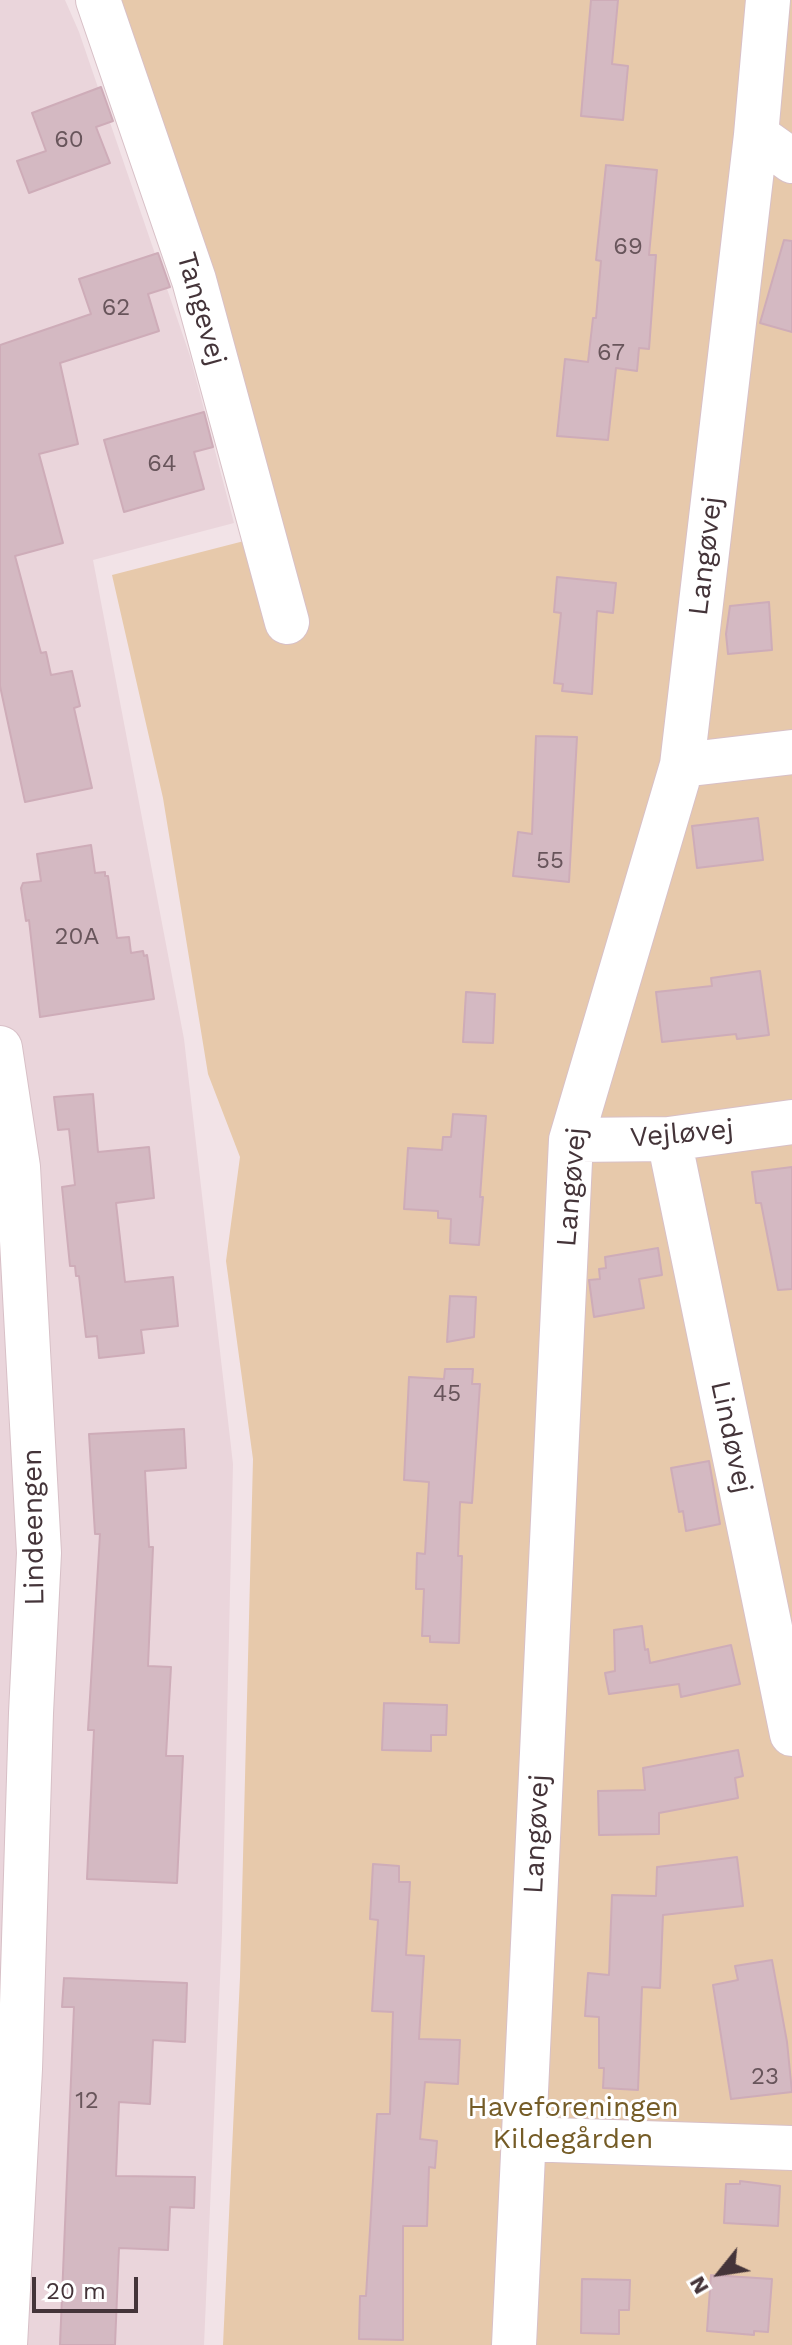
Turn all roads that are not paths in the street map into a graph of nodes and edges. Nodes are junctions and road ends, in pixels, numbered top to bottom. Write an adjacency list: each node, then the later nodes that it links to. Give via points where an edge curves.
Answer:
1 (98, 0): 5 (street, Tangevej, via 194,280)
2 (768, 0): 3 (street, Langøvej)
3 (756, 135): 4 (street); 7 (street, Langøvej)
4 (792, 161)
5 (287, 622)
6 (792, 752): 7 (street)
7 (682, 765): 11 (street, Langøvej)
8 (0, 1048): 12 (street, Lindeengen, via 18,1167)
9 (792, 1122): 10 (street, Vejløvej)
10 (669, 1139): 11 (street, Vejløvej); 14 (street, Lindøvej)
11 (571, 1140): 16 (street, Langøvej)
12 (13, 1342): 13 (street, Lindeengen, via 39,1553)
13 (15, 1712): 15 (street, Lindeengen)
14 (792, 1734)
15 (10, 2069): 18 (street, Lindeengen)
16 (523, 2139): 17 (street); 19 (street, Langøvej)
17 (792, 2148)
18 (5, 2345)
19 (514, 2345)

